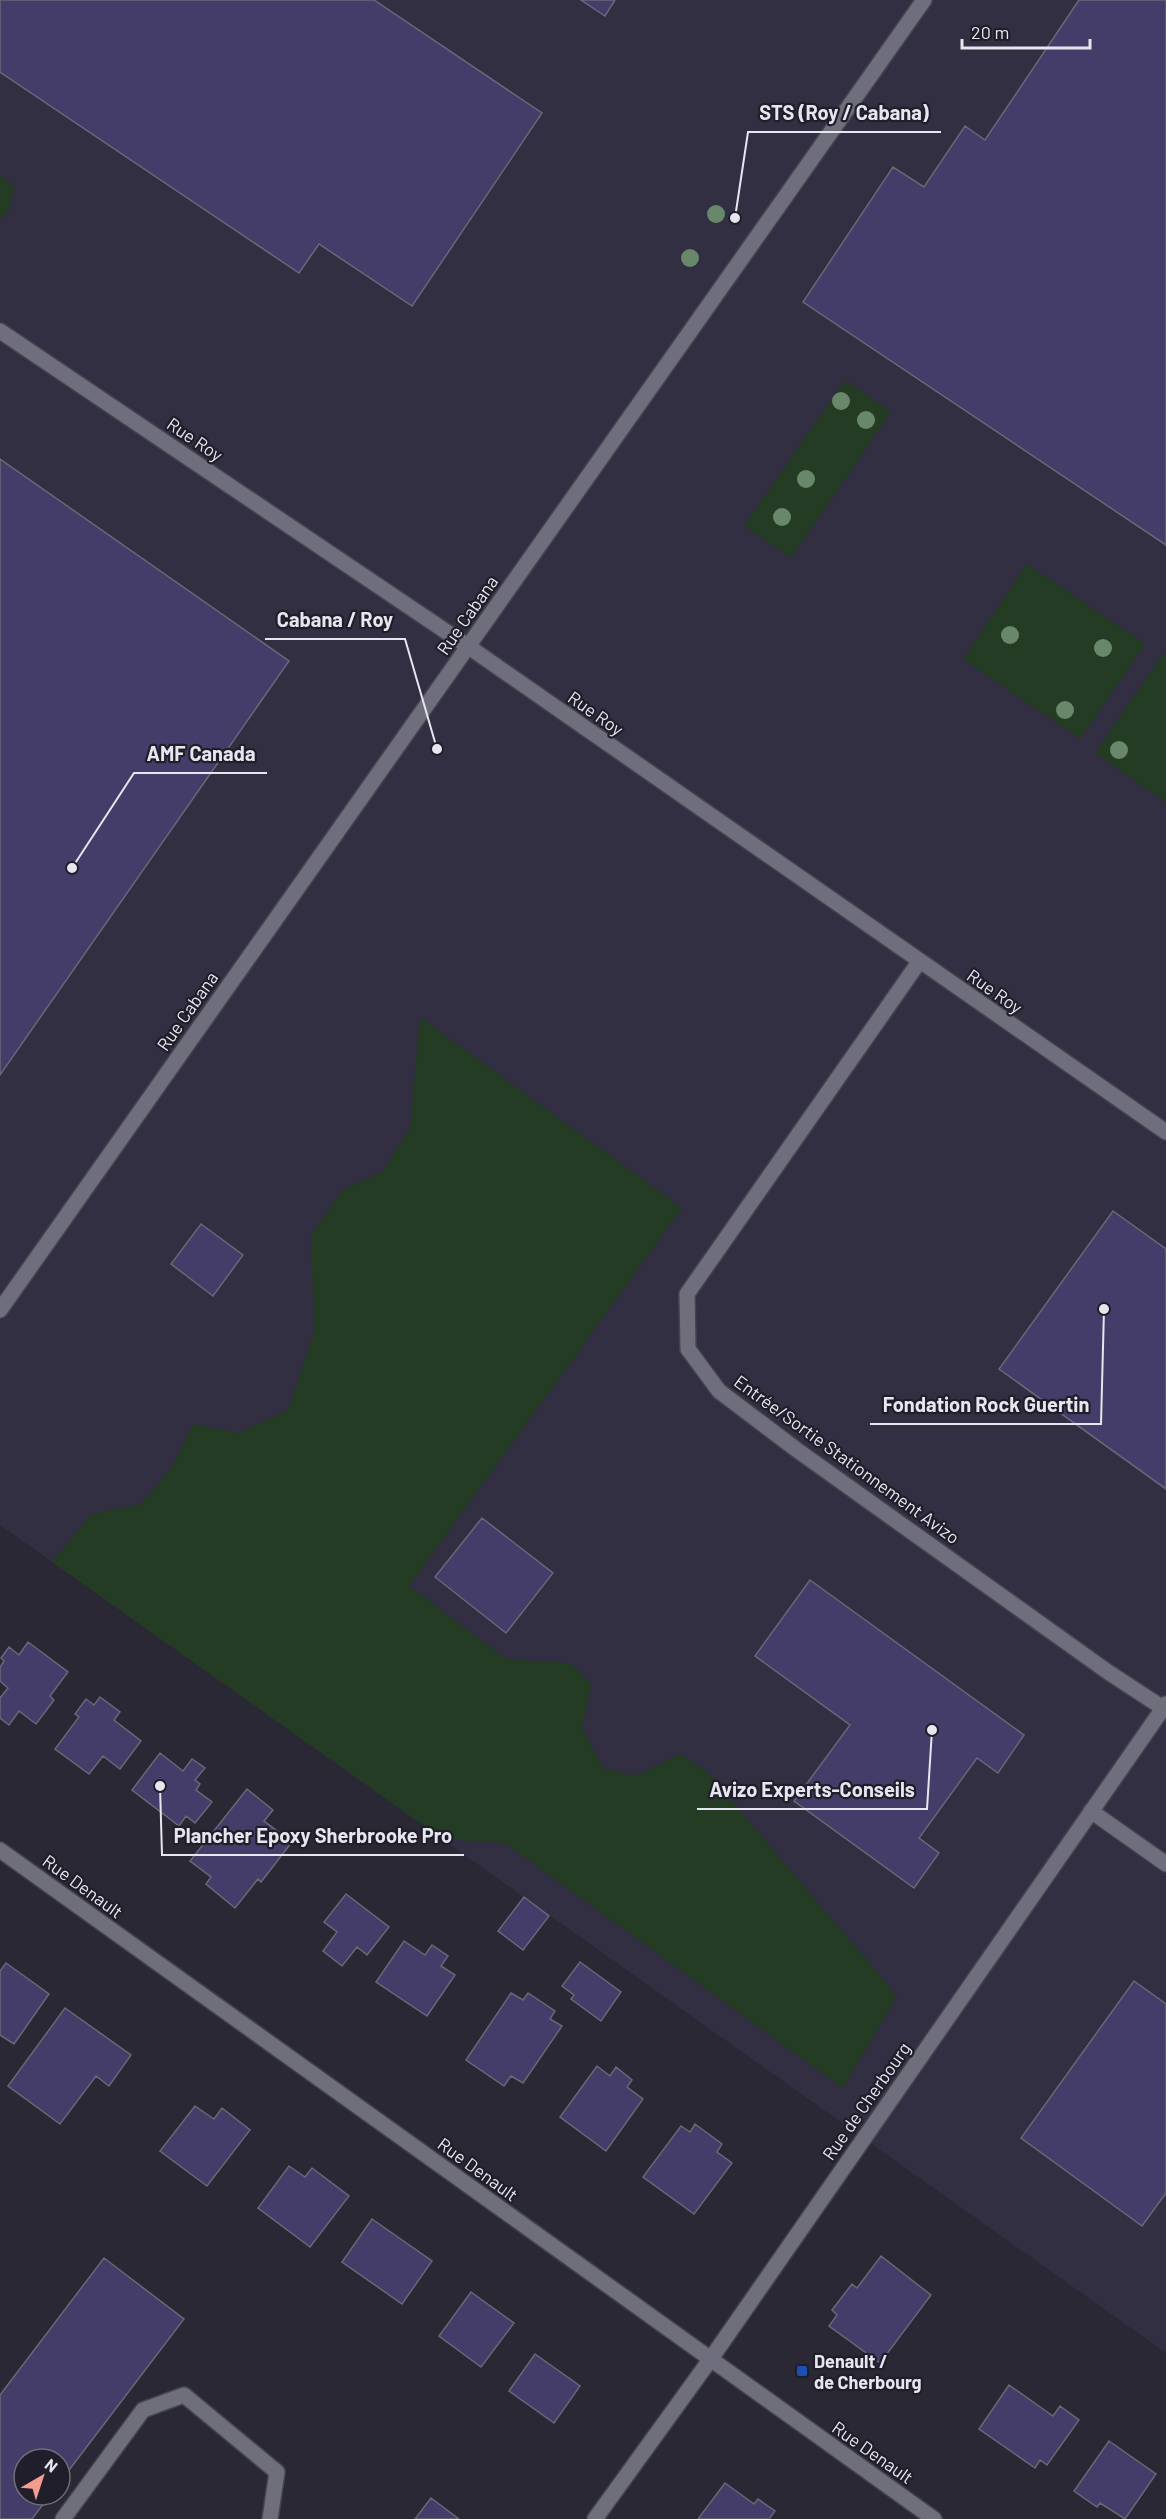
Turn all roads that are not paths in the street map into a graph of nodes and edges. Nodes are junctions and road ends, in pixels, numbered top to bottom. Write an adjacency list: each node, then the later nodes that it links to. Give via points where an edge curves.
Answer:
1 (924, 0): 3 (street, Rue Cabana)
2 (0, 332): 3 (street, Rue Roy)
3 (469, 647): 4 (street, Rue Roy); 6 (street, Rue Cabana)
4 (919, 962): 5 (street, Rue Roy); 7 (street, Entrée/Sortie Stationnement Avizo, via 687,1294 688,1349 719,1391 1108,1672)
5 (1166, 1132)
6 (0, 1310)
7 (1165, 1706): 8 (street, Rue de Cherbourg)
8 (1091, 1811): 10 (street); 11 (street, Rue de Cherbourg)
9 (0, 1850): 11 (street, Rue Denault)
10 (1166, 1864)
11 (710, 2360): 14 (street, Rue de Cherbourg); 15 (street, Rue Denault)
12 (63, 2519): 13 (street, via 143,2410 184,2395 277,2472)
13 (270, 2519)
14 (594, 2519)
15 (934, 2519)

